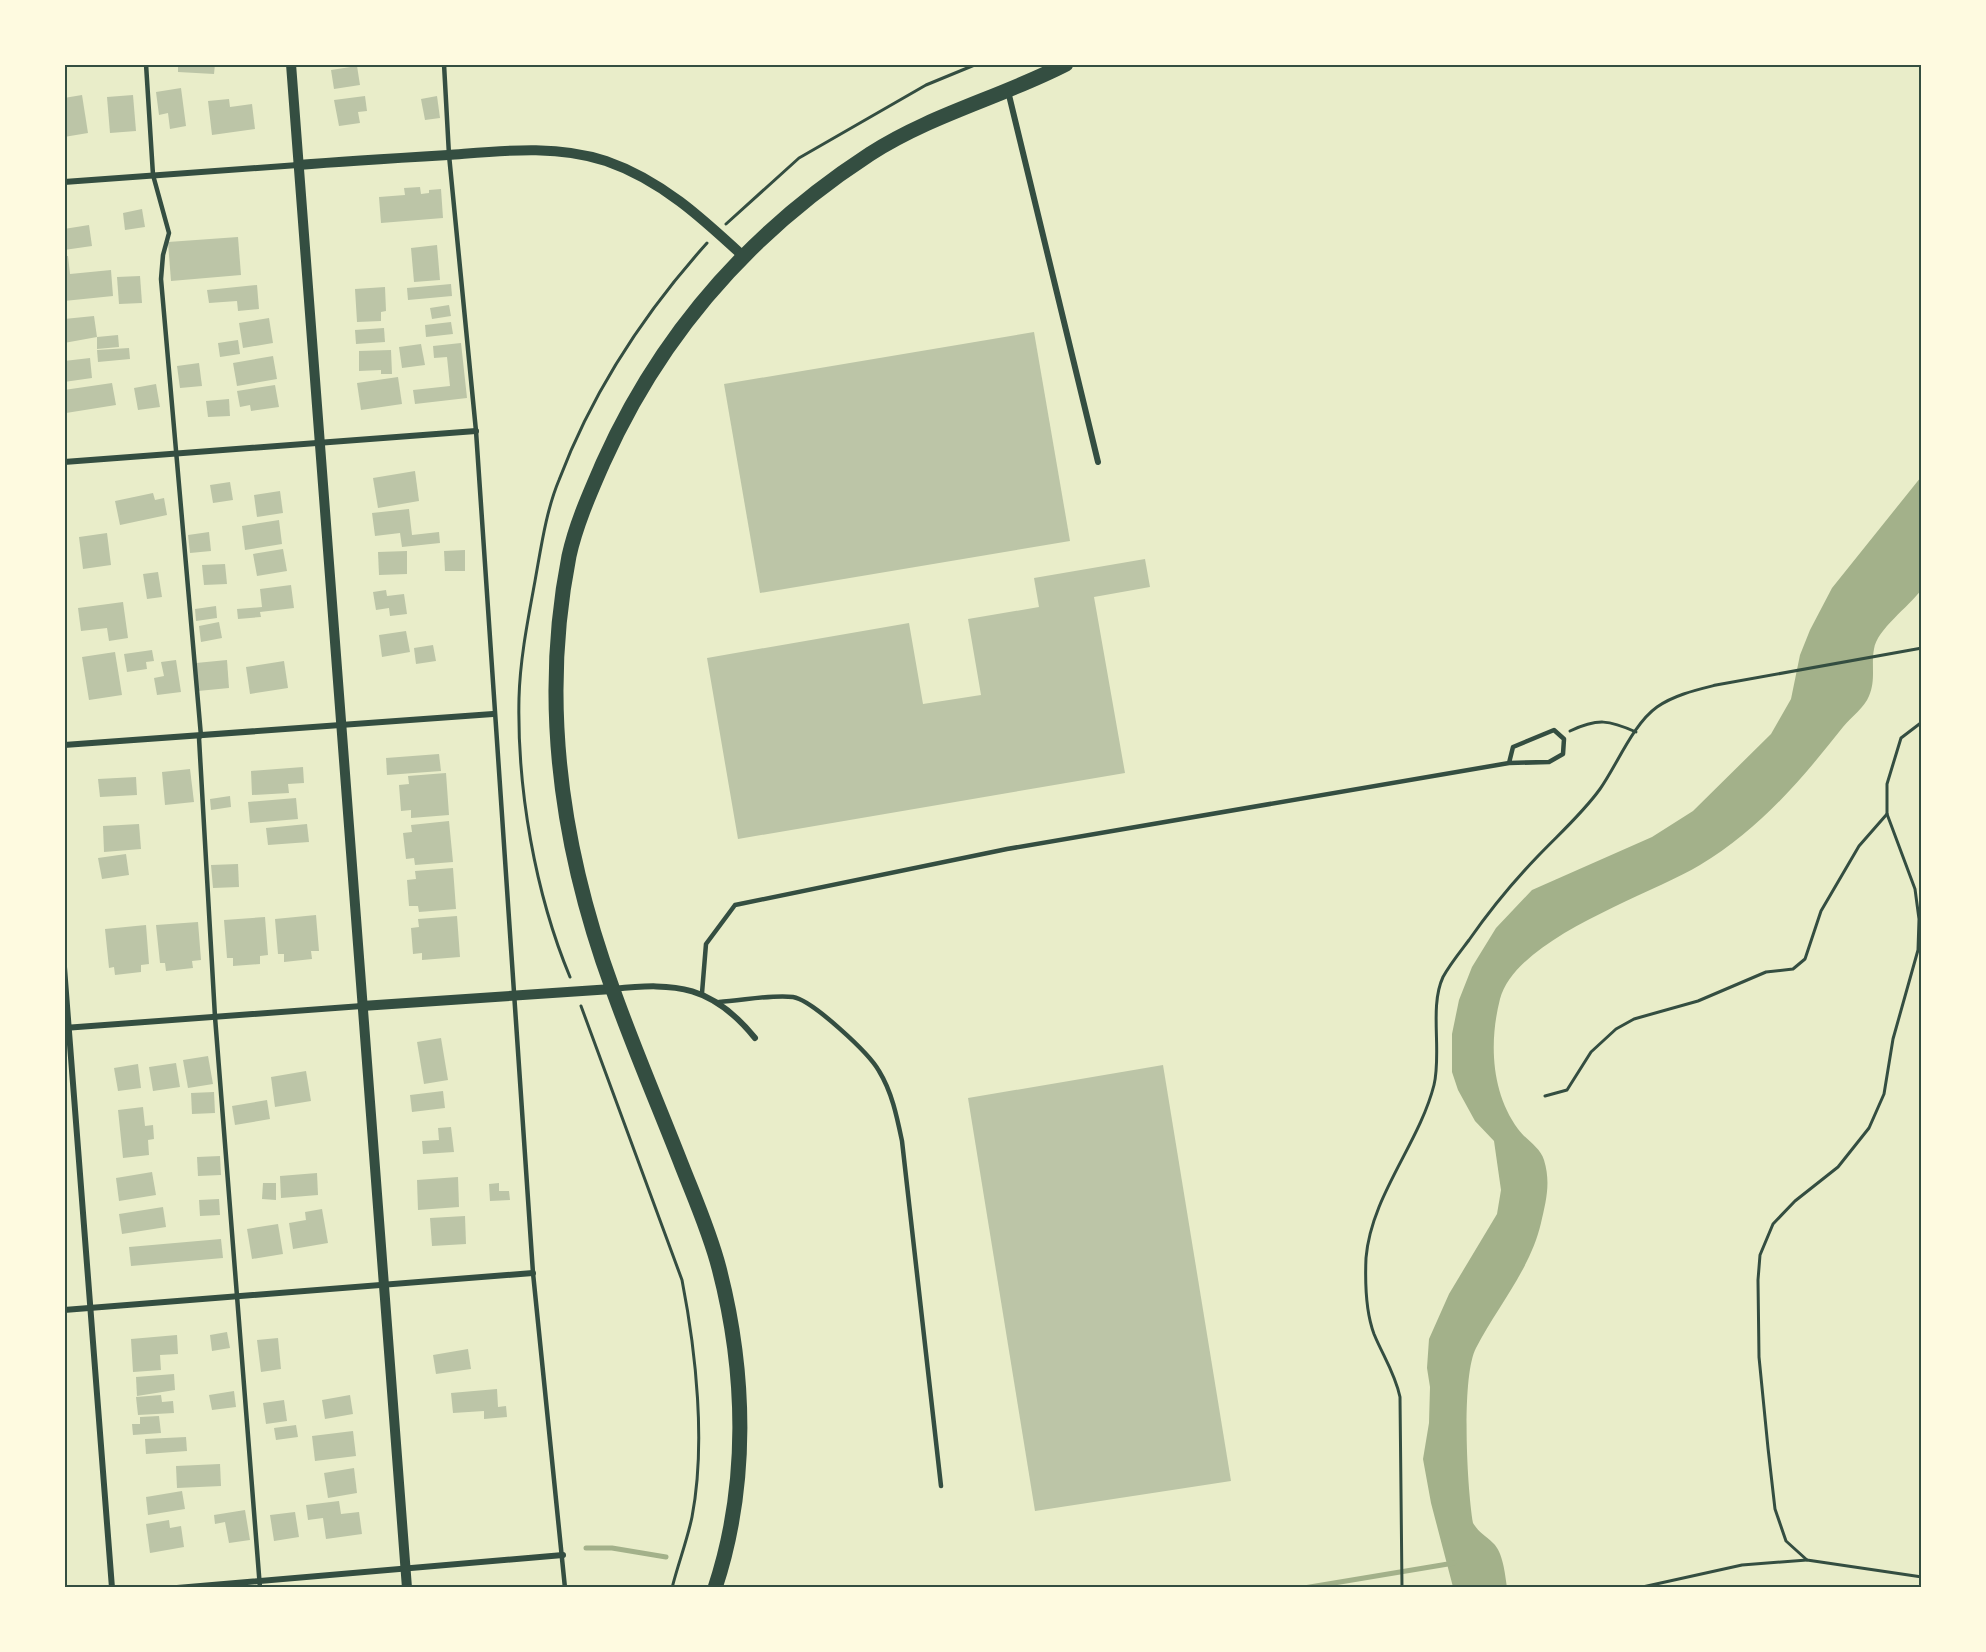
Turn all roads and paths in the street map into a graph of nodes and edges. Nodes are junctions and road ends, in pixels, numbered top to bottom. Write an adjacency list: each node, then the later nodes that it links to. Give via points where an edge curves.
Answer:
1 (146, 64): 9 (lane)
2 (291, 64): 8 (street)
3 (444, 64): 7 (lane)
4 (976, 64): 11 (path, via 926,85 799,158)
5 (1066, 64): 6 (main road)
6 (1008, 90): 12 (main road, via 873,152 813,195); 17 (street)
7 (449, 154): 8 (street); 11 (street, via 557,151 606,161 671,193); 13 (lane)
8 (298, 165): 9 (street); 14 (street)
9 (153, 175): 10 (street); 15 (lane, via 169,232 161,279)
10 (64, 182)
11 (717, 232): 12 (street); 30 (path, via 678,275 608,376 558,481 541,548 519,698 523,767 534,861 560,954)
12 (743, 256): 29 (main road, via 690,314 644,382 584,506 570,554 556,680 558,765 575,866)
13 (476, 431): 14 (street); 19 (lane)
14 (319, 443): 15 (street); 21 (street)
15 (177, 453): 16 (street); 24 (lane)
16 (64, 462)
17 (1098, 462)
18 (1922, 648): 22 (path, via 1716,685 1656,708)
19 (493, 714): 21 (street); 32 (lane)
20 (1922, 722): 27 (path, via 1901,738 1887,784)
21 (341, 726): 24 (street); 34 (street)
22 (1636, 732): 23 (path, via 1610,720 1584,724); 56 (path, via 1600,788 1502,896 1442,980 1434,1085 1423,1121 1377,1218 1366,1254 1369,1313 1374,1334 1397,1380 1400,1397)
23 (1560, 735): 26 (lane, via 1554,730 1523,741 1513,747); 26 (lane, via 1564,739 1563,754 1549,762)
24 (201, 736): 25 (street); 35 (lane)
25 (64, 745)
26 (1509, 763): 31 (lane, via 1007,849 735,905 706,944)
27 (1887, 814): 38 (path, via 1859,846 1821,911 1805,959 1793,969 1766,972 1698,1001 1634,1019 1616,1029 1591,1052 1567,1090); 46 (path, via 1915,889 1919,919 1918,950 1893,1040 1884,1094 1869,1128 1838,1167 1773,1224 1760,1255 1759,1357 1775,1509 1786,1541)
28 (64, 967): 36 (street)
29 (612, 989): 30 (street); 31 (street, via 650,985); 55 (main road, via 695,1199 718,1263 731,1320 738,1370 739,1441 735,1501 726,1554)
30 (576, 992): 32 (street); 54 (path, via 682,1280 691,1324 699,1432 692,1516)
31 (702, 993): 33 (street)
32 (513, 996): 34 (street); 39 (lane)
33 (719, 1002): 37 (street); 44 (lane, via 794,997 816,1009 849,1037 879,1070 893,1103 902,1141)
34 (362, 1006): 35 (street); 40 (street)
35 (215, 1017): 36 (street); 41 (lane)
36 (67, 1028): 42 (street)
37 (755, 1038)
38 (1545, 1096)
39 (533, 1273): 40 (street); 45 (lane)
40 (384, 1286): 41 (street); 47 (street)
41 (237, 1297): 42 (street); 49 (lane)
42 (91, 1308): 43 (street); 50 (street)
43 (64, 1310)
44 (941, 1486)
45 (562, 1555): 47 (street); 53 (lane)
46 (1807, 1560): 48 (path); 57 (path, via 1742,1565)
47 (406, 1568): 49 (street); 52 (street)
48 (1922, 1576)
49 (260, 1584): 51 (street)
50 (112, 1587)
51 (177, 1587)
52 (407, 1587)
53 (565, 1587)
54 (672, 1587)
55 (715, 1587)
56 (1402, 1587)
57 (1638, 1587)

